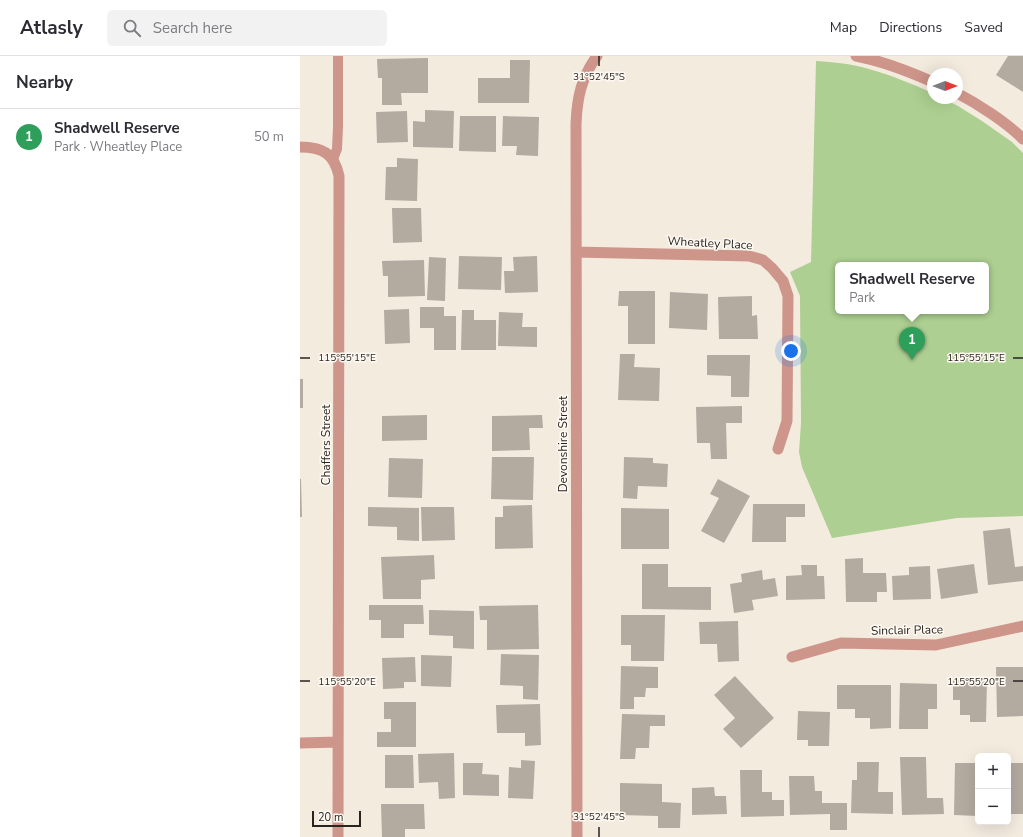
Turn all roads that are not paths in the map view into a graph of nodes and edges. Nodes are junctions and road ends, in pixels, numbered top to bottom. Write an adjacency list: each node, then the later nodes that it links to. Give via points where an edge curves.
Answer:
1 (338, 56): 8 (lane, via 337,149)
2 (597, 56): 9 (street, Devonshire Street, via 586,75 576,106)
3 (856, 56): 4 (street, via 873,59)
4 (927, 80)
5 (963, 97): 6 (street)
6 (1021, 133)
7 (300, 147): 8 (street, via 317,149)
8 (333, 159): 13 (street, Chaffers Street, via 339,176)
9 (576, 252): 10 (street, Wheatley Place, via 749,256 763,260 772,268 783,281 788,296 787,421); 16 (street, Devonshire Street)
10 (778, 449)
11 (1023, 626): 12 (street, Sinclair Place, via 936,645 841,643)
12 (792, 657)
13 (338, 742): 14 (street); 15 (street, Chaffers Street)
14 (300, 743)
15 (338, 837)
16 (577, 837)

